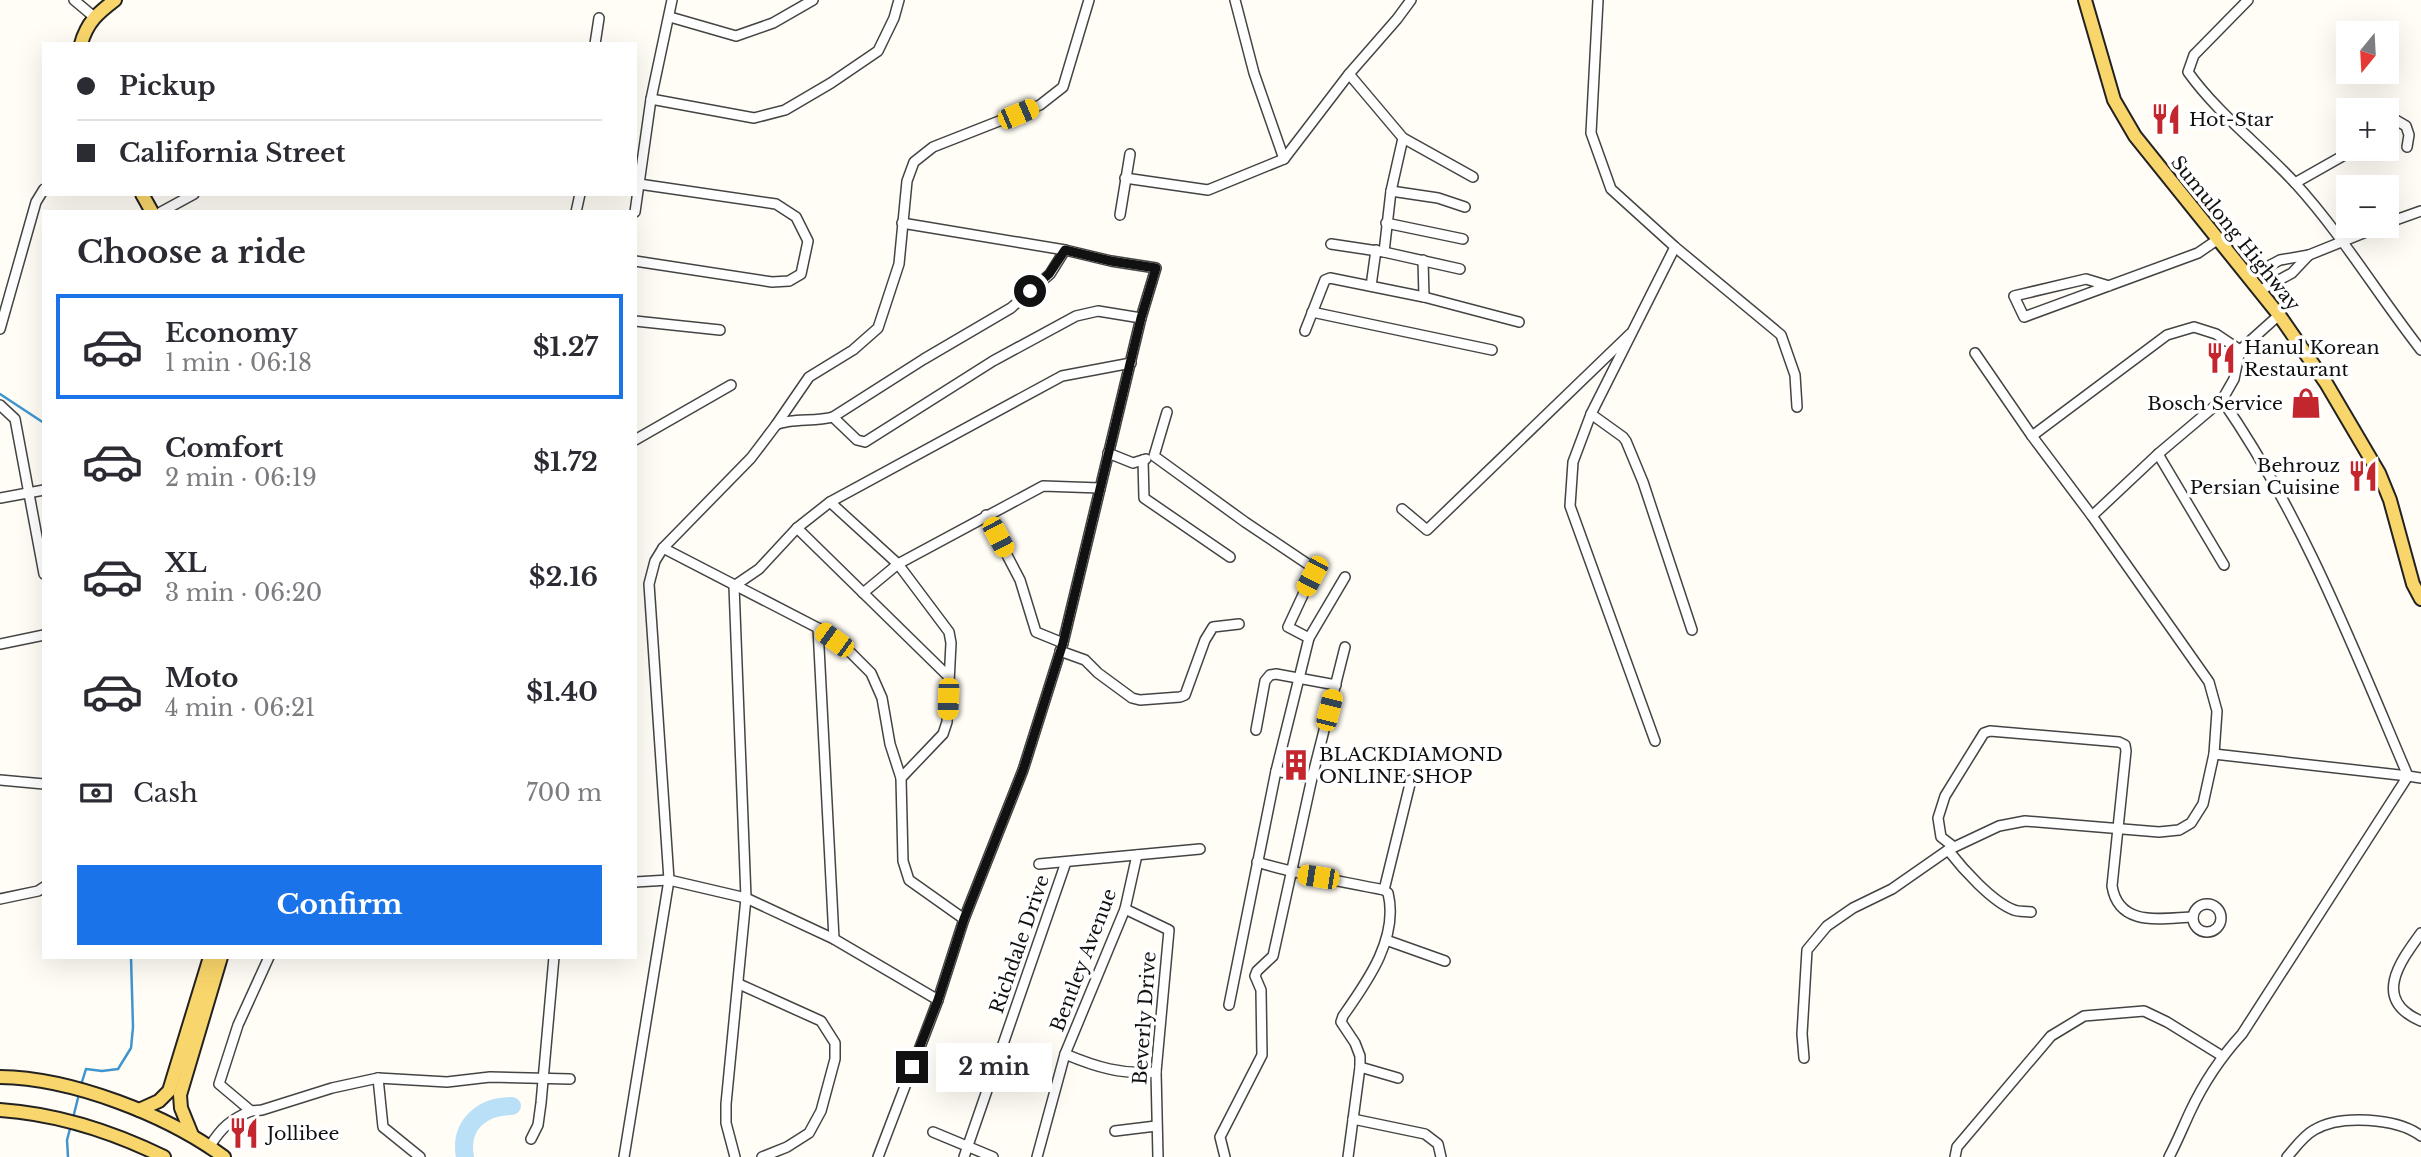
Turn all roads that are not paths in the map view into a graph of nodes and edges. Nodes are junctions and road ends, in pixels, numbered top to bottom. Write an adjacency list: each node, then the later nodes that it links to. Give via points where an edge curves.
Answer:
1 (74, 0): 12 (street)
2 (115, 0): 12 (main road)
3 (672, 0): 13 (street)
4 (813, 0): 13 (street, via 773,23 736,36)
5 (899, 0): 18 (street, via 878,51 785,110 754,118)
6 (1089, 0): 38 (street, via 1063,87 1040,105 933,147 914,162)
7 (1235, 0): 23 (street)
8 (1411, 0): 17 (street)
9 (1598, 0): 45 (street, via 1591,133 1611,188)
10 (2085, 0): 42 (main road, Sumulong Highway, via 2114,100 2135,136)
11 (2248, 0): 27 (street, via 2194,55 2188,72)
12 (93, 16): 15 (main road)
13 (670, 17): 18 (street)
14 (599, 18): 16 (street)
15 (82, 42)
16 (595, 42)
17 (1349, 74): 20 (street); 23 (street)
18 (651, 99): 28 (street)
19 (2399, 122): 21 (street, via 2409,135)
20 (1403, 138): 25 (street); 29 (street)
21 (2407, 147)
22 (1130, 154): 26 (street)
23 (1283, 159): 26 (street, via 1208,190)
24 (2336, 160): 27 (street)
25 (1473, 177)
26 (1125, 178): 36 (street)
27 (2295, 183): 43 (street)
28 (639, 184): 34 (street); 50 (street, via 776,204 796,217 808,241 801,274 789,281)
29 (1391, 191): 32 (street); 39 (street)
30 (42, 192): 62 (street)
31 (190, 196): 33 (street)
32 (1465, 207)
33 (165, 210)
34 (635, 210)
35 (2421, 211): 37 (street)
36 (1120, 215)
37 (2399, 219)
38 (902, 223): 46 (street); 78 (street, via 899,264 878,328 809,377)
39 (1386, 223): 41 (street); 47 (street)
40 (2348, 238): 43 (street)
41 (1464, 239)
42 (2217, 240): 52 (main road, Sumulong Highway); 54 (street, via 2198,253)
43 (2343, 240): 48 (street); 68 (street)
44 (1331, 244): 47 (street)
45 (1675, 247): 63 (street); 74 (street, via 1781,335 1795,375)
46 (1065, 250): 59 (street, via 1156,268); 77 (street, via 1049,274 1011,308)
47 (1380, 251): 49 (street); 53 (street)
48 (2309, 255): 52 (street, via 2280,260); 55 (street, via 2292,273)
49 (1423, 260): 51 (street); 56 (street)
50 (637, 261)
51 (1460, 269)
52 (2248, 277): 55 (main road, Sumulong Highway)
53 (1371, 286): 56 (street); 57 (street, via 1325,280)
54 (2109, 286): 54 (street, via 2024,317 2014,296 2086,279)
55 (2259, 292): 58 (main road, Sumulong Highway)
56 (1423, 297): 61 (street)
57 (1312, 312): 65 (street); 66 (street)
58 (2279, 315): 67 (street); 102 (main road, Sumulong Highway, via 2379,473)
59 (1141, 318): 70 (street); 77 (street, via 1098,311 1076,316 993,361 864,442)
60 (637, 321): 64 (street)
61 (1519, 321)
62 (0, 328)
63 (1636, 328): 76 (street); 90 (street, via 1427,530)
64 (720, 330)
65 (1305, 331)
66 (1492, 350)
67 (2240, 350): 72 (street, via 2234,379); 79 (street, via 2216,334 2194,327 2167,335)
68 (2421, 350)
69 (1975, 353): 79 (street)
70 (1131, 363): 81 (street); 89 (street, via 1062,376)
71 (731, 384): 80 (street)
72 (2222, 400): 82 (street); 118 (street, via 2288,506)
73 (0, 405): 87 (street, via 15,419)
74 (1797, 407)
75 (1167, 412): 83 (street)
76 (1591, 414): 105 (street, via 1626,441); 115 (street, via 1573,462 1570,506)
77 (833, 417): 78 (street)
78 (776, 425): 94 (street, via 751,458)
79 (2032, 436): 92 (street)
80 (637, 439)
81 (1108, 453): 84 (street, via 1133,463); 85 (street)
82 (2158, 454): 92 (street); 98 (street)
83 (1154, 456): 84 (street); 107 (street, via 1315,569 1288,627)
84 (1143, 460): 95 (street, via 1144,498)
85 (1100, 488): 91 (street, via 1043,486); 109 (street)
86 (42, 490): 87 (street)
87 (28, 493): 88 (street); 96 (street)
88 (0, 498)
89 (830, 502): 93 (street); 97 (street)
90 (1402, 509)
91 (986, 515): 97 (street); 109 (street, via 1020,580 1036,632)
92 (2092, 516): 116 (street, via 2209,682 2217,710)
93 (797, 528): 100 (street, via 759,569); 101 (street)
94 (663, 548): 100 (street); 133 (street, via 649,584)
95 (1230, 557)
96 (42, 564)
97 (898, 564): 101 (street); 111 (street, via 949,632)
98 (2224, 565)
99 (1345, 577): 107 (street)
100 (734, 586): 104 (street); 137 (street)
101 (863, 593): 111 (street)
102 (2421, 599)
103 (1239, 624): 109 (street, via 1213,627 1181,697 1132,698)
104 (818, 628): 119 (street, via 871,673 882,698); 144 (street)
105 (1692, 629)
106 (42, 635): 108 (street)
107 (1309, 638): 112 (street)
108 (0, 644)
109 (1062, 647): 142 (street, via 1023,770)
110 (1345, 647): 113 (street)
111 (948, 676): 119 (street, via 943,734)
112 (1298, 677): 113 (street); 114 (street, via 1266,677); 117 (street)
113 (1336, 684): 120 (street)
114 (1256, 730)
115 (1655, 741)
116 (2214, 754): 118 (street); 125 (street, via 2203,804 2190,823 2171,832)
117 (1276, 771): 120 (street); 130 (street)
118 (2407, 776): 121 (street); 156 (street, via 2242,1034)
119 (901, 778): 142 (street, via 903,861 909,880)
120 (1312, 778): 132 (street)
121 (2421, 778)
122 (0, 780): 124 (street)
123 (1411, 780): 136 (street)
124 (42, 784)
125 (2118, 829): 126 (street, via 2025,821 1999,826); 126 (street, via 2126,751 2122,743 1988,732 1951,785 1938,818 1941,837); 141 (street, via 2112,886 2116,902 2132,916)
126 (1951, 848): 140 (street, via 1962,867 1992,895 2015,910); 157 (street, via 1827,926 1807,950)
127 (1200, 849): 128 (street)
128 (1137, 855): 129 (street); 139 (street, Bentley Avenue)
129 (1066, 862): 131 (street); 175 (street, Richdale Drive)
130 (1257, 862): 132 (street); 153 (street)
131 (1039, 864)
132 (1293, 873): 136 (street); 188 (street, via 1273,956 1256,971 1264,1048 1220,1137)
133 (669, 880): 134 (street); 137 (street); 180 (street)
134 (637, 882)
135 (42, 888): 138 (street)
136 (1384, 890): 145 (street, via 1391,920)
137 (746, 898): 144 (street); 151 (street)
138 (0, 899)
139 (1125, 909): 155 (street, Bentley Avenue); 159 (street, Beverly Drive, via 1168,930)
140 (2031, 912)
141 (2193, 917)
142 (964, 919): 152 (street)
143 (2421, 933): 154 (street, via 2400,962 2393,996 2404,1012)
144 (834, 939): 152 (street)
145 (1385, 940): 150 (street); 158 (street, via 1367,981 1341,1022 1355,1043)
146 (209, 959): 166 (main road, via 169,1091)
147 (220, 959): 172 (main road, via 180,1095)
148 (267, 959): 167 (street, via 219,1084)
149 (554, 959): 161 (street)
150 (1445, 961)
151 (739, 984): 181 (street, via 726,1104); 182 (street, via 821,1021 835,1043 821,1111 809,1133)
152 (938, 1000): 183 (street)
153 (1229, 1005)
154 (2421, 1021)
155 (1065, 1054): 159 (street, via 1108,1070); 186 (street, Bentley Avenue)
156 (2222, 1056): 191 (street, via 2144,1011 2084,1016 2051,1036 1957,1147); 192 (street)
157 (1804, 1058)
158 (1360, 1067): 163 (street); 168 (street)
159 (1156, 1072): 169 (street, Beverly Drive)
160 (0, 1077): 166 (main road, via 39,1080)
161 (543, 1077): 162 (street, via 447,1082); 164 (street); 174 (street, via 539,1118)
162 (378, 1078): 167 (street); 179 (street, via 383,1127)
163 (1398, 1078)
164 (570, 1079)
165 (0, 1110): 177 (main road, via 76,1123 130,1140)
166 (139, 1111): 172 (main road)
167 (251, 1111): 176 (street, via 234,1117)
168 (1353, 1119): 189 (street); 190 (street, via 1425,1134 1438,1144)
169 (1156, 1126): 170 (street); 187 (street, Beverly Drive)
170 (1115, 1131)
171 (933, 1132): 175 (street)
172 (192, 1135): 176 (main road)
173 (2421, 1136): 193 (street, via 2374,1120 2342,1121 2317,1128)
174 (531, 1139)
175 (968, 1145): 184 (street, Richdale Drive); 185 (street)
176 (210, 1146): 178 (main road)
177 (164, 1157)
178 (224, 1157)
179 (420, 1157)
180 (624, 1157)
181 (735, 1157)
182 (762, 1157)
183 (878, 1157)
184 (964, 1157)
185 (993, 1157)
186 (1037, 1157)
187 (1158, 1157)
188 (1225, 1157)
189 (1348, 1157)
190 (1441, 1157)
191 (1955, 1157)
192 (2169, 1157)
193 (2287, 1157)

